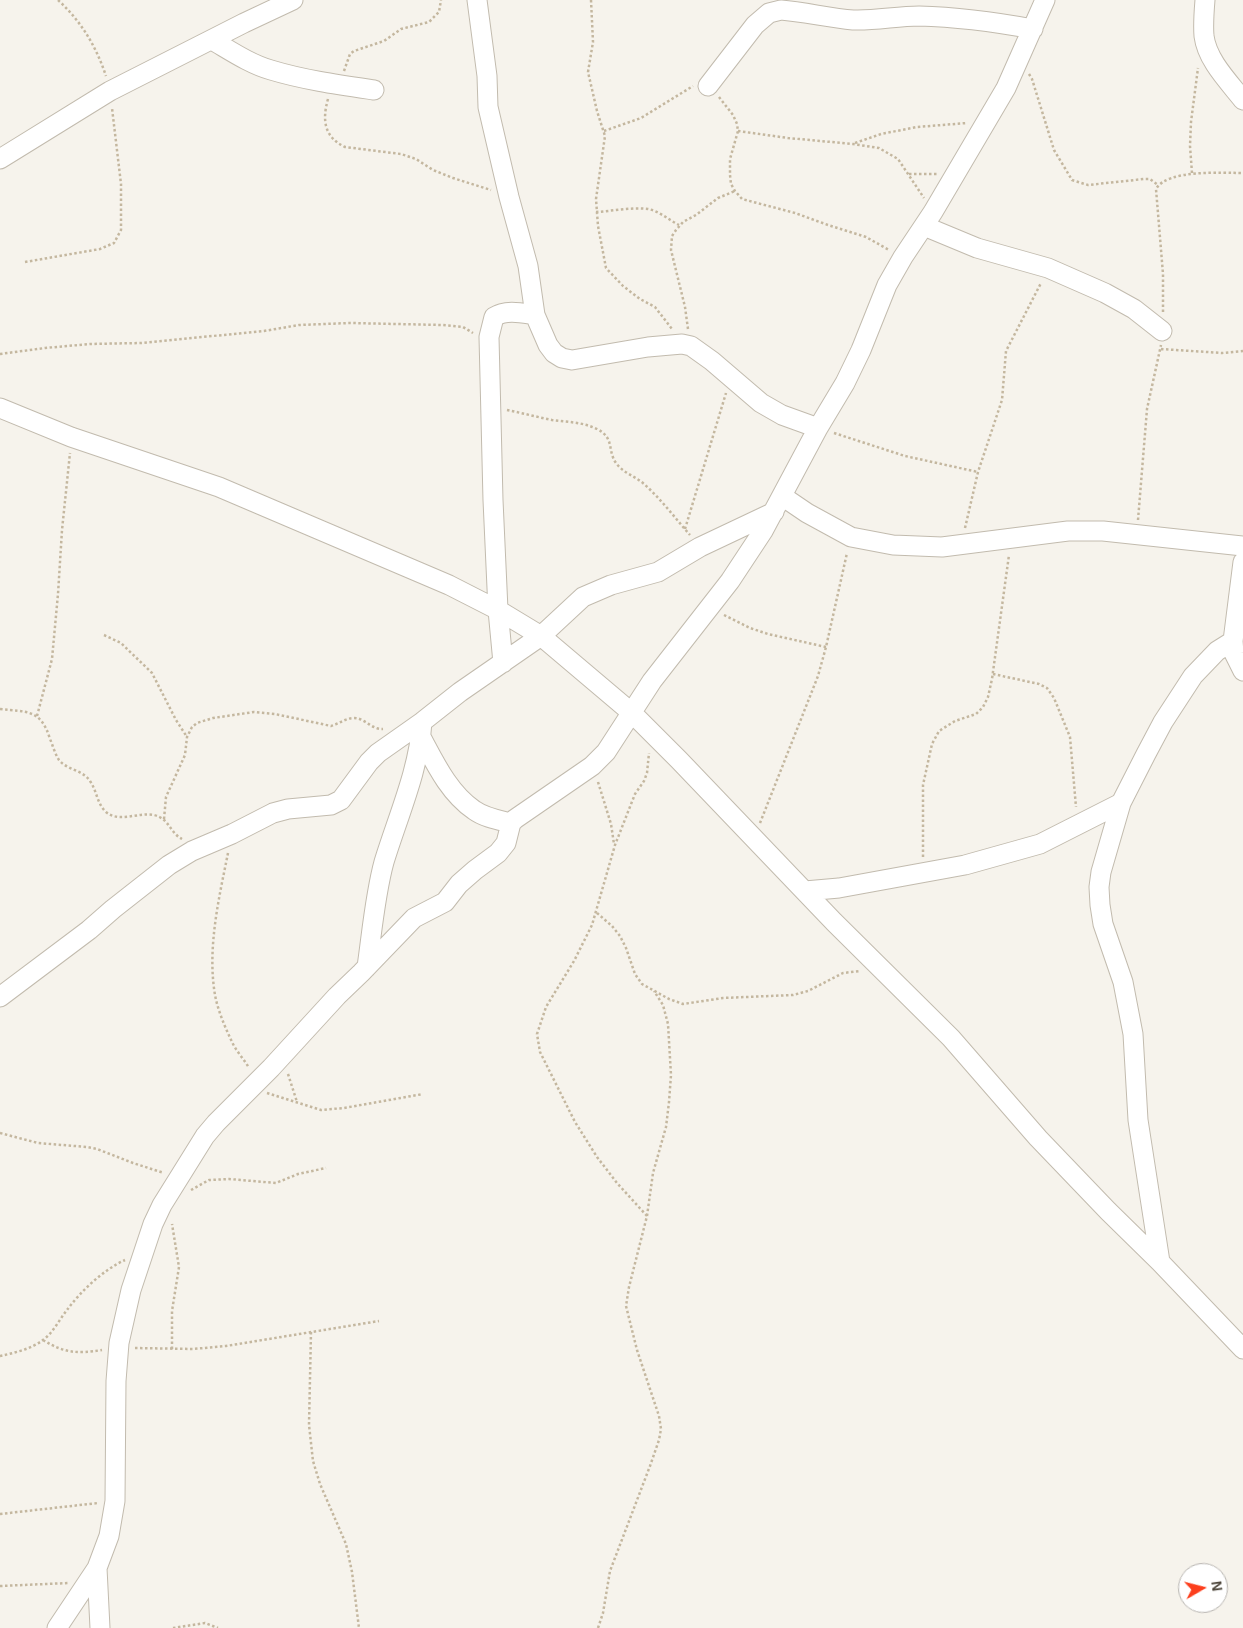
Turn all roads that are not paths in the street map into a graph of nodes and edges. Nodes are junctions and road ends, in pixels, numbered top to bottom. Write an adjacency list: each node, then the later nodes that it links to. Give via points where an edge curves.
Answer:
1 (293, 0): 6 (street)
2 (477, 0): 12 (street, via 488,107 528,266)
3 (1045, 0): 5 (street)
4 (1205, 0): 9 (street, via 1204,37 1220,71)
5 (1033, 29): 7 (street, via 953,17 854,20 781,10 769,13 755,25); 11 (street, via 1006,88)
6 (212, 40): 8 (street, via 270,70); 10 (street, via 110,91)
7 (708, 86)
8 (374, 90)
9 (1243, 100)
10 (0, 159)
11 (929, 219): 13 (street, via 976,248 1048,268 1105,292 1146,318); 15 (street, via 888,285 845,383)
12 (535, 315): 15 (street, via 548,345 562,358 572,360 648,347 686,345 712,361 761,403); 20 (street, via 506,312 494,317 489,337)
13 (1161, 340)
14 (0, 408): 20 (street, via 71,437 219,487 449,585)
15 (818, 428): 16 (street)
16 (778, 504): 17 (street, via 851,537 926,548 1103,531); 21 (street, via 658,572 611,585 583,597); 25 (street, via 763,531)
17 (1243, 546)
18 (1243, 562): 19 (street)
19 (1240, 595): 22 (street)
20 (498, 610): 21 (street); 23 (street)
21 (541, 636): 23 (street); 25 (street)
22 (1232, 642): 24 (street); 27 (street, via 1212,656 1193,676 1163,722)
23 (503, 663): 26 (street, via 460,692)
24 (1243, 671)
25 (632, 713): 28 (street, via 606,752 592,766); 29 (street)
26 (422, 730): 28 (street, via 442,777 460,798 475,811); 30 (street, via 406,797 384,862); 31 (street, via 378,752 340,800 331,805 280,811 192,851 169,865)
27 (1121, 803): 29 (street, via 1040,844 965,865); 32 (street, via 1101,872 1100,905 1103,924 1123,982 1132,1034 1138,1120)
28 (511, 823): 30 (street, via 506,843 498,854 459,884 445,902 414,918)
29 (805, 891): 32 (street, via 951,1038 1038,1138)
30 (367, 967): 34 (street, via 205,1136 183,1186 162,1205 124,1316 116,1381 115,1501 109,1536)
31 (0, 997)
32 (1160, 1262): 33 (street)
33 (1243, 1349)
34 (92, 1575): 35 (street); 36 (street)
35 (56, 1628)
36 (100, 1628)

